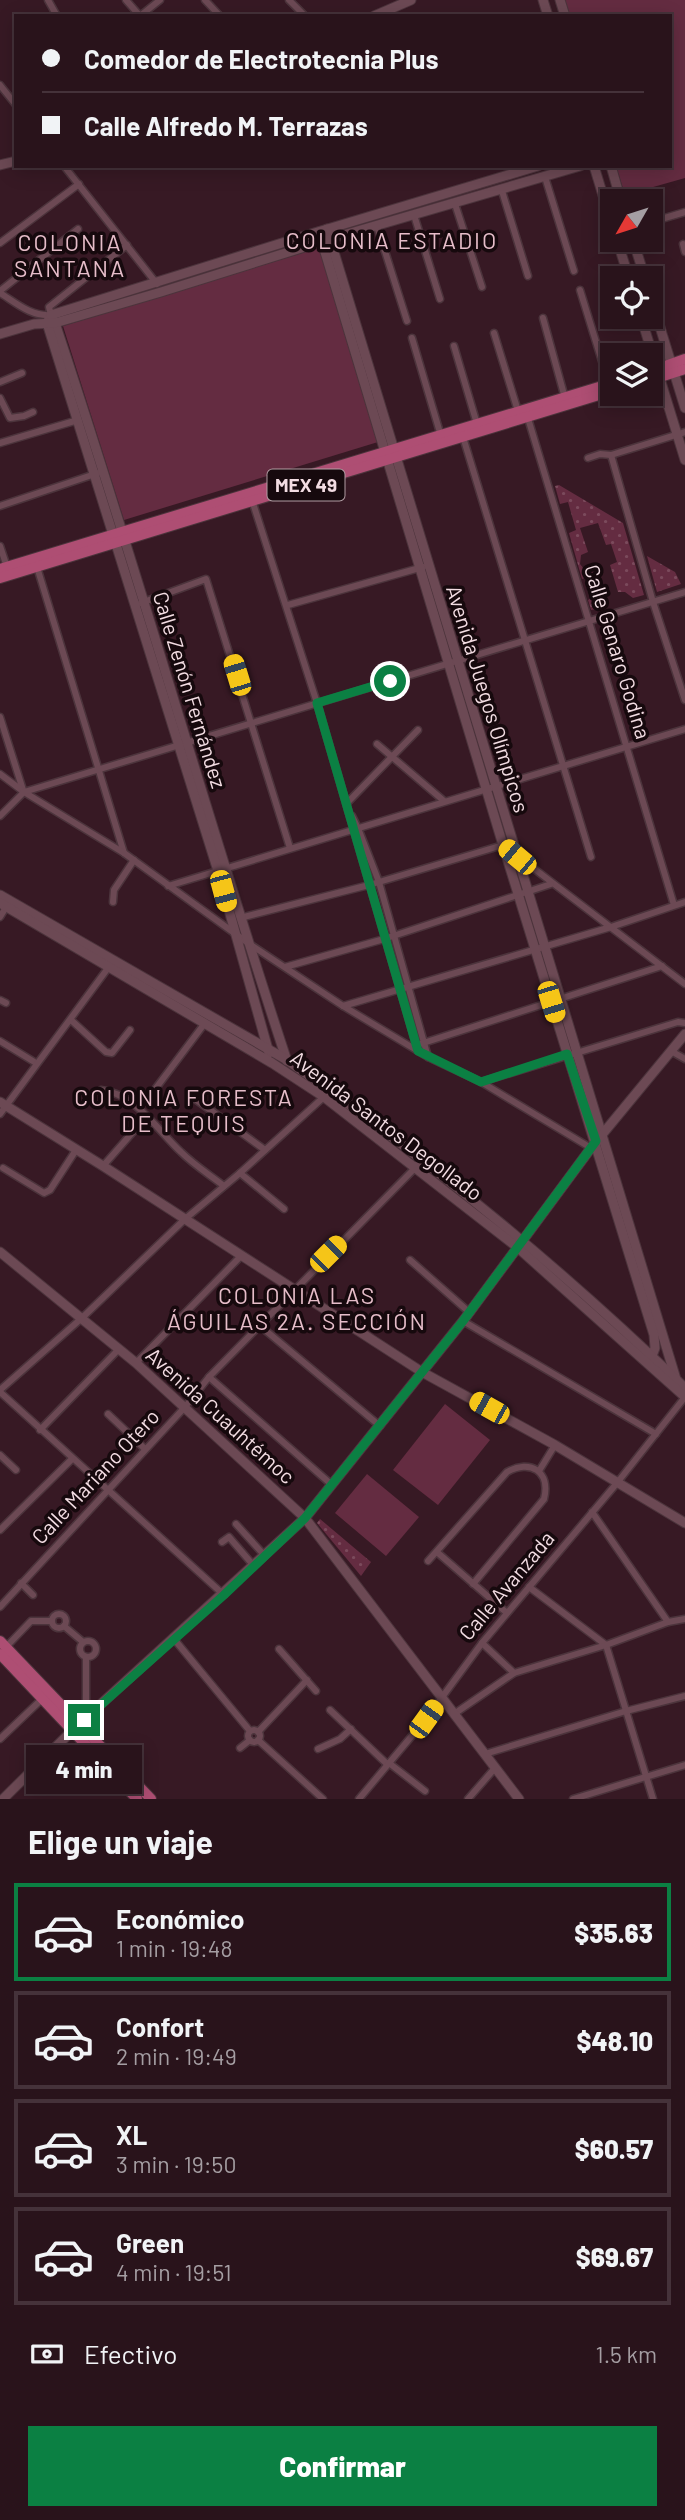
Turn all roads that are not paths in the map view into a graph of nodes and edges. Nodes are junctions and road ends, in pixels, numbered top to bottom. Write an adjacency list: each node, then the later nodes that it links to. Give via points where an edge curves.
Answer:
1 (126, 0): 6 (street)
2 (160, 0): 7 (street)
3 (205, 0): 8 (street)
4 (289, 0): 9 (street)
5 (411, 0): 10 (street)
6 (138, 14)
7 (142, 14)
8 (217, 14)
9 (303, 14)
10 (379, 14)
11 (0, 85): 12 (street)
12 (14, 102)
13 (66, 168): 19 (street)
14 (531, 168): 20 (street)
15 (574, 168): 18 (street)
16 (595, 168): 21 (street)
17 (612, 168): 22 (street)
18 (545, 177): 23 (street); 39 (street)
19 (79, 184): 33 (street); 35 (street)
20 (473, 185): 24 (street); 31 (street)
21 (601, 189)
22 (618, 189)
23 (502, 191): 24 (street); 40 (street)
24 (478, 198): 25 (street)
25 (455, 204): 27 (street); 42 (street)
26 (685, 212): 28 (street)
27 (414, 215): 29 (street); 46 (street)
28 (663, 218)
29 (377, 226): 32 (street); 49 (street)
30 (78, 229): 44 (street)
31 (323, 230): 32 (street, Avenida Juegos Olímpicos); 37 (street)
32 (326, 241): 38 (street); 78 (street, Avenida Juegos Olímpicos)
33 (0, 243)
34 (682, 244): 36 (street)
35 (127, 245): 41 (street); 48 (street, via 49,307)
36 (685, 252)
37 (233, 258): 38 (street); 41 (street)
38 (237, 269): 45 (street)
39 (574, 271)
40 (528, 276)
41 (156, 281): 45 (street); 48 (street)
42 (482, 287)
43 (580, 290): 55 (street)
44 (0, 292): 48 (street)
45 (161, 292): 48 (street)
46 (440, 299)
47 (544, 318): 66 (street)
48 (51, 320): 52 (street); 71 (street, Calle Zenón Fernández)
49 (407, 321)
50 (661, 329): 57 (street)
51 (494, 333): 69 (street, Calle Genaro Godina)
52 (0, 334)
53 (412, 338): 75 (street)
54 (454, 346): 72 (street)
55 (600, 352)
56 (685, 359): 57 (main road)
57 (673, 368): 58 (main road); 59 (main road); 67 (street)
58 (685, 369)
59 (663, 371)
60 (22, 373): 61 (street)
61 (0, 382)
62 (600, 389): 66 (main road, MEX 49)
63 (600, 389): 69 (main road, MEX 49)
64 (663, 394): 74 (street)
65 (0, 398): 70 (street, via 10,418)
66 (565, 398): 69 (main road, MEX 49)
67 (685, 408)
68 (33, 412): 70 (street)
69 (524, 413): 72 (main road, MEX 49); 76 (main road, MEX 49); 95 (street, Calle Genaro Godina)
70 (24, 416): 73 (street)
71 (82, 418): 73 (street); 82 (street, Calle Zenón Fernández)
72 (477, 424): 75 (main road, MEX 49)
73 (30, 433): 77 (street)
74 (681, 433): 79 (street); 81 (street)
75 (441, 436): 78 (main road, MEX 49)
76 (463, 437): 78 (main road, MEX 49); 96 (street)
77 (0, 443)
78 (390, 455): 83 (main road, MEX 49); 88 (street, Avenida Juegos Olímpicos)
79 (611, 455): 80 (street); 92 (street)
80 (588, 458)
81 (685, 460)
82 (99, 473): 84 (street); 85 (street, Calle Zenón Fernández)
83 (251, 497): 85 (main road, MEX 49); 94 (street)
84 (0, 506)
85 (119, 537): 87 (main road, MEX 49); 89 (main road, MEX 49); 93 (street, Calle Zenón Fernández)
86 (0, 546): 89 (street)
87 (37, 567): 90 (main road, MEX 49); 109 (street)
88 (424, 567): 94 (street); 97 (street, Avenida Juegos Olímpicos)
89 (3, 568)
90 (0, 578)
91 (685, 592): 92 (street)
92 (653, 602): 95 (street); 98 (street)
93 (140, 603): 101 (street, via 206,579); 104 (street, Calle Zenón Fernández)
94 (288, 605): 99 (street)
95 (589, 621): 96 (street); 106 (street, Calle Genaro Godina)
96 (525, 640): 97 (street); 108 (street)
97 (453, 662): 99 (street); 111 (street, Avenida Juegos Olímpicos)
98 (685, 700)
99 (317, 703): 101 (street); 114 (street)
100 (0, 717): 112 (street)
101 (252, 723): 104 (street); 118 (street)
102 (685, 729): 106 (street)
103 (418, 730): 107 (street)
104 (183, 744): 109 (street); 123 (street, Calle Zenón Fernández)
105 (377, 744): 107 (street)
106 (627, 746): 108 (street); 133 (street, Calle Genaro Godina)
107 (393, 757): 113 (street); 114 (street)
108 (564, 765): 111 (street); 121 (street)
109 (100, 769): 112 (street); 119 (street)
110 (0, 774): 112 (street)
111 (490, 787): 113 (street); 117 (street, Avenida Juegos Olímpicos); 120 (street, Avenida Juegos Olímpicos)
112 (24, 792): 115 (street); 119 (street)
113 (444, 801): 116 (street)
114 (347, 803): 116 (street)
115 (0, 816)
116 (356, 828): 118 (street); 124 (street); 126 (street)
117 (503, 845): 120 (street); 124 (street); 128 (street, Avenida Juegos Olímpicos)
118 (290, 849): 123 (street)
119 (124, 853): 122 (street)
120 (517, 857): 125 (street); 128 (street, Avenida Juegos Olímpicos)
121 (591, 857)
122 (134, 860): 127 (street); 130 (street, via 114,890)
123 (222, 869): 127 (street); 135 (street, Calle Zenón Fernández); 137 (street, Calle Zenón Fernández)
124 (379, 882): 126 (street); 138 (street)
125 (551, 884): 128 (street); 136 (street)
126 (369, 885): 135 (street); 139 (street)
127 (168, 886): 137 (street)
128 (523, 893): 138 (street); 141 (street, Avenida Juegos Olímpicos)
129 (0, 895): 132 (street, Avenida Santos Degollado)
130 (113, 902)
131 (685, 902): 133 (street)
132 (6, 904): 134 (street); 142 (street, Avenida Santos Degollado)
133 (674, 905): 136 (street)
134 (0, 917)
135 (240, 918): 140 (street, Calle Zenón Fernández)
136 (611, 927): 141 (street); 143 (street)
137 (234, 932): 140 (street); 157 (street, Calle Zenón Fernández)
138 (394, 936): 139 (street); 146 (street)
139 (384, 939): 144 (street); 146 (street)
140 (248, 943): 144 (street); 162 (street, Calle Zenón Fernández)
141 (540, 948): 146 (street); 147 (street, Avenida Juegos Olímpicos)
142 (111, 964): 149 (street); 150 (street, Avenida Santos Degollado)
143 (662, 966): 145 (street); 147 (street)
144 (285, 967): 148 (street)
145 (685, 984)
146 (405, 989): 148 (street); 155 (street); 156 (street)
147 (556, 1001): 155 (street); 159 (street, Avenida Juegos Olímpicos)
148 (343, 1006): 156 (street)
149 (71, 1020): 152 (street, via 106,1052 112,1053); 163 (street)
150 (207, 1020): 157 (street, Avenida Santos Degollado); 164 (street, Avenida Santos Degollado); 167 (street)
151 (685, 1023): 159 (street)
152 (130, 1031)
153 (685, 1034): 158 (street)
154 (0, 1041): 163 (street)
155 (424, 1042): 156 (street); 160 (street)
156 (418, 1048): 160 (street)
157 (269, 1051): 162 (street, Avenida Santos Degollado); 164 (street, Calle Zenón Fernández)
158 (671, 1051): 161 (street); 173 (street)
159 (572, 1053): 166 (street); 173 (street, Avenida Juegos Olímpicos)
160 (428, 1058): 166 (street)
161 (685, 1059)
162 (287, 1060): 165 (street, Calle Zenón Fernández); 169 (street, Avenida Santos Degollado)
163 (36, 1063): 171 (street)
164 (272, 1063): 165 (street, Avenida Santos Degollado)
165 (291, 1075): 169 (street, Avenida Santos Degollado)
166 (481, 1082): 173 (street)
167 (156, 1088)
168 (101, 1090): 172 (street, via 115,1091)
169 (327, 1094): 175 (street); 176 (street, Avenida Santos Degollado)
170 (191, 1096): 175 (street)
171 (2, 1108): 174 (street)
172 (147, 1116): 177 (street); 180 (street, via 182,1153)
173 (596, 1141): 183 (street); 193 (street, Avenida Juegos Olímpicos, via 654,1335); 197 (street, Avenida Juegos Olímpicos)
174 (76, 1150): 177 (street); 178 (street, via 50,1191 44,1192)
175 (265, 1150): 179 (street)
176 (418, 1163): 183 (street, Avenida Santos Degollado); 187 (street, Calle Mariano Otero)
177 (103, 1166): 182 (street)
178 (3, 1168)
179 (240, 1173): 180 (street); 181 (street)
180 (224, 1186): 182 (street)
181 (284, 1209)
182 (185, 1219): 185 (street); 189 (street)
183 (520, 1243): 188 (street); 193 (street, Avenida Santos Degollado)
184 (0, 1252): 189 (street, Avenida Cuauhtémoc)
185 (241, 1256): 187 (street); 194 (street)
186 (410, 1260): 188 (street)
187 (294, 1289): 191 (street, Calle Mariano Otero); 195 (street)
188 (469, 1312): 190 (street)
189 (83, 1317): 192 (street, Avenida Cuauhtémoc); 199 (street)
190 (463, 1321): 195 (street); 205 (street)
191 (259, 1325): 196 (street, Calle Mariano Otero); 203 (street)
192 (119, 1349): 194 (street, Avenida Cuauhtémoc); 204 (street)
193 (651, 1360): 197 (street, Avenida Santos Degollado); 200 (street, Avenida Santos Degollado)
194 (136, 1363): 201 (street, Avenida Cuauhtémoc)
195 (422, 1371): 203 (street); 206 (street)
196 (209, 1377): 201 (street, Calle Mariano Otero); 213 (street)
197 (676, 1379): 198 (street, Avenida Santos Degollado)
198 (685, 1388)
199 (0, 1391): 204 (street)
200 (685, 1397): 205 (street, Calle Avanzada)
201 (185, 1407): 207 (street, Calle Mariano Otero); 216 (street, Avenida Cuauhtémoc)
202 (108, 1415): 207 (street)
203 (380, 1426): 213 (street)
204 (40, 1430): 209 (street)
205 (656, 1434): 212 (street, Calle Avanzada)
206 (555, 1445): 211 (street); 212 (street)
207 (145, 1449): 214 (street, Calle Mariano Otero)
208 (0, 1455): 210 (street)
209 (72, 1459): 214 (street); 219 (street)
210 (16, 1470)
211 (538, 1471): 221 (street, via 518,1466 507,1472); 226 (street, via 547,1488 544,1499)
212 (617, 1483): 215 (street, Calle Avanzada); 217 (street)
213 (332, 1485): 216 (street)
214 (107, 1489): 225 (street, Calle Mariano Otero); 229 (street)
215 (592, 1512): 227 (street, Calle Avanzada); 234 (street)
216 (305, 1518): 222 (street); 247 (street, Avenida Cuauhtémoc)
217 (685, 1523)
218 (236, 1524): 222 (street)
219 (0, 1530)
220 (222, 1542): 224 (street, via 229,1537)
221 (438, 1553): 223 (street); 226 (street)
222 (265, 1556): 224 (street)
223 (428, 1561)
224 (254, 1566): 229 (street)
225 (21, 1583): 228 (street); 230 (street, Calle Mariano Otero)
226 (473, 1584): 231 (street)
227 (530, 1587): 231 (street, Calle Avanzada); 239 (street)
228 (33, 1595)
229 (224, 1595): 236 (street)
230 (0, 1607)
231 (507, 1612): 238 (street, Calle Avanzada)
232 (685, 1619): 234 (street)
233 (52, 1621): 235 (street, via 55,1627); 235 (street, via 62,1614); 240 (street, via 31,1620)
234 (667, 1622): 239 (street)
235 (64, 1626): 237 (street)
236 (174, 1639): 252 (street); 254 (street)
237 (83, 1643): 242 (street, via 80,1649); 242 (street, via 96,1647 94,1655)
238 (482, 1643): 243 (street); 247 (street, Calle Avanzada)
239 (606, 1645): 243 (street); 250 (street)
240 (2, 1648): 248 (main road); 252 (main road)
241 (279, 1648): 244 (street)
242 (86, 1657): 252 (street)
243 (514, 1674): 251 (street)
244 (307, 1680): 245 (street); 254 (street)
245 (316, 1690)
246 (685, 1696): 250 (street)
247 (442, 1697): 251 (street, Avenida Cuauhtémoc); 260 (street, Calle Avanzada)
248 (43, 1699): 252 (main road); 255 (street)
249 (330, 1710): 253 (street)
250 (626, 1712): 259 (street); 263 (street)
251 (454, 1714): 259 (street, Avenida Cuauhtémoc)
252 (79, 1724): 265 (street); 266 (main road); 267 (main road)
253 (351, 1729): 258 (street); 260 (street)
254 (254, 1732): 256 (street)
255 (0, 1739)
256 (254, 1740): 257 (street); 268 (street)
257 (240, 1748)
258 (318, 1749)
259 (485, 1754): 262 (street, Avenida Cuauhtémoc)
260 (388, 1763): 264 (street); 269 (street, Calle Avanzada)
261 (685, 1765): 263 (street)
262 (495, 1768): 270 (street); 271 (street, Avenida Cuauhtémoc)
263 (646, 1777): 272 (street); 273 (street)
264 (425, 1791)
265 (4, 1796)
266 (137, 1799)
267 (151, 1799)
268 (323, 1799)
269 (359, 1799)
270 (468, 1799)
271 (519, 1799)
272 (573, 1799)
273 (653, 1799)

